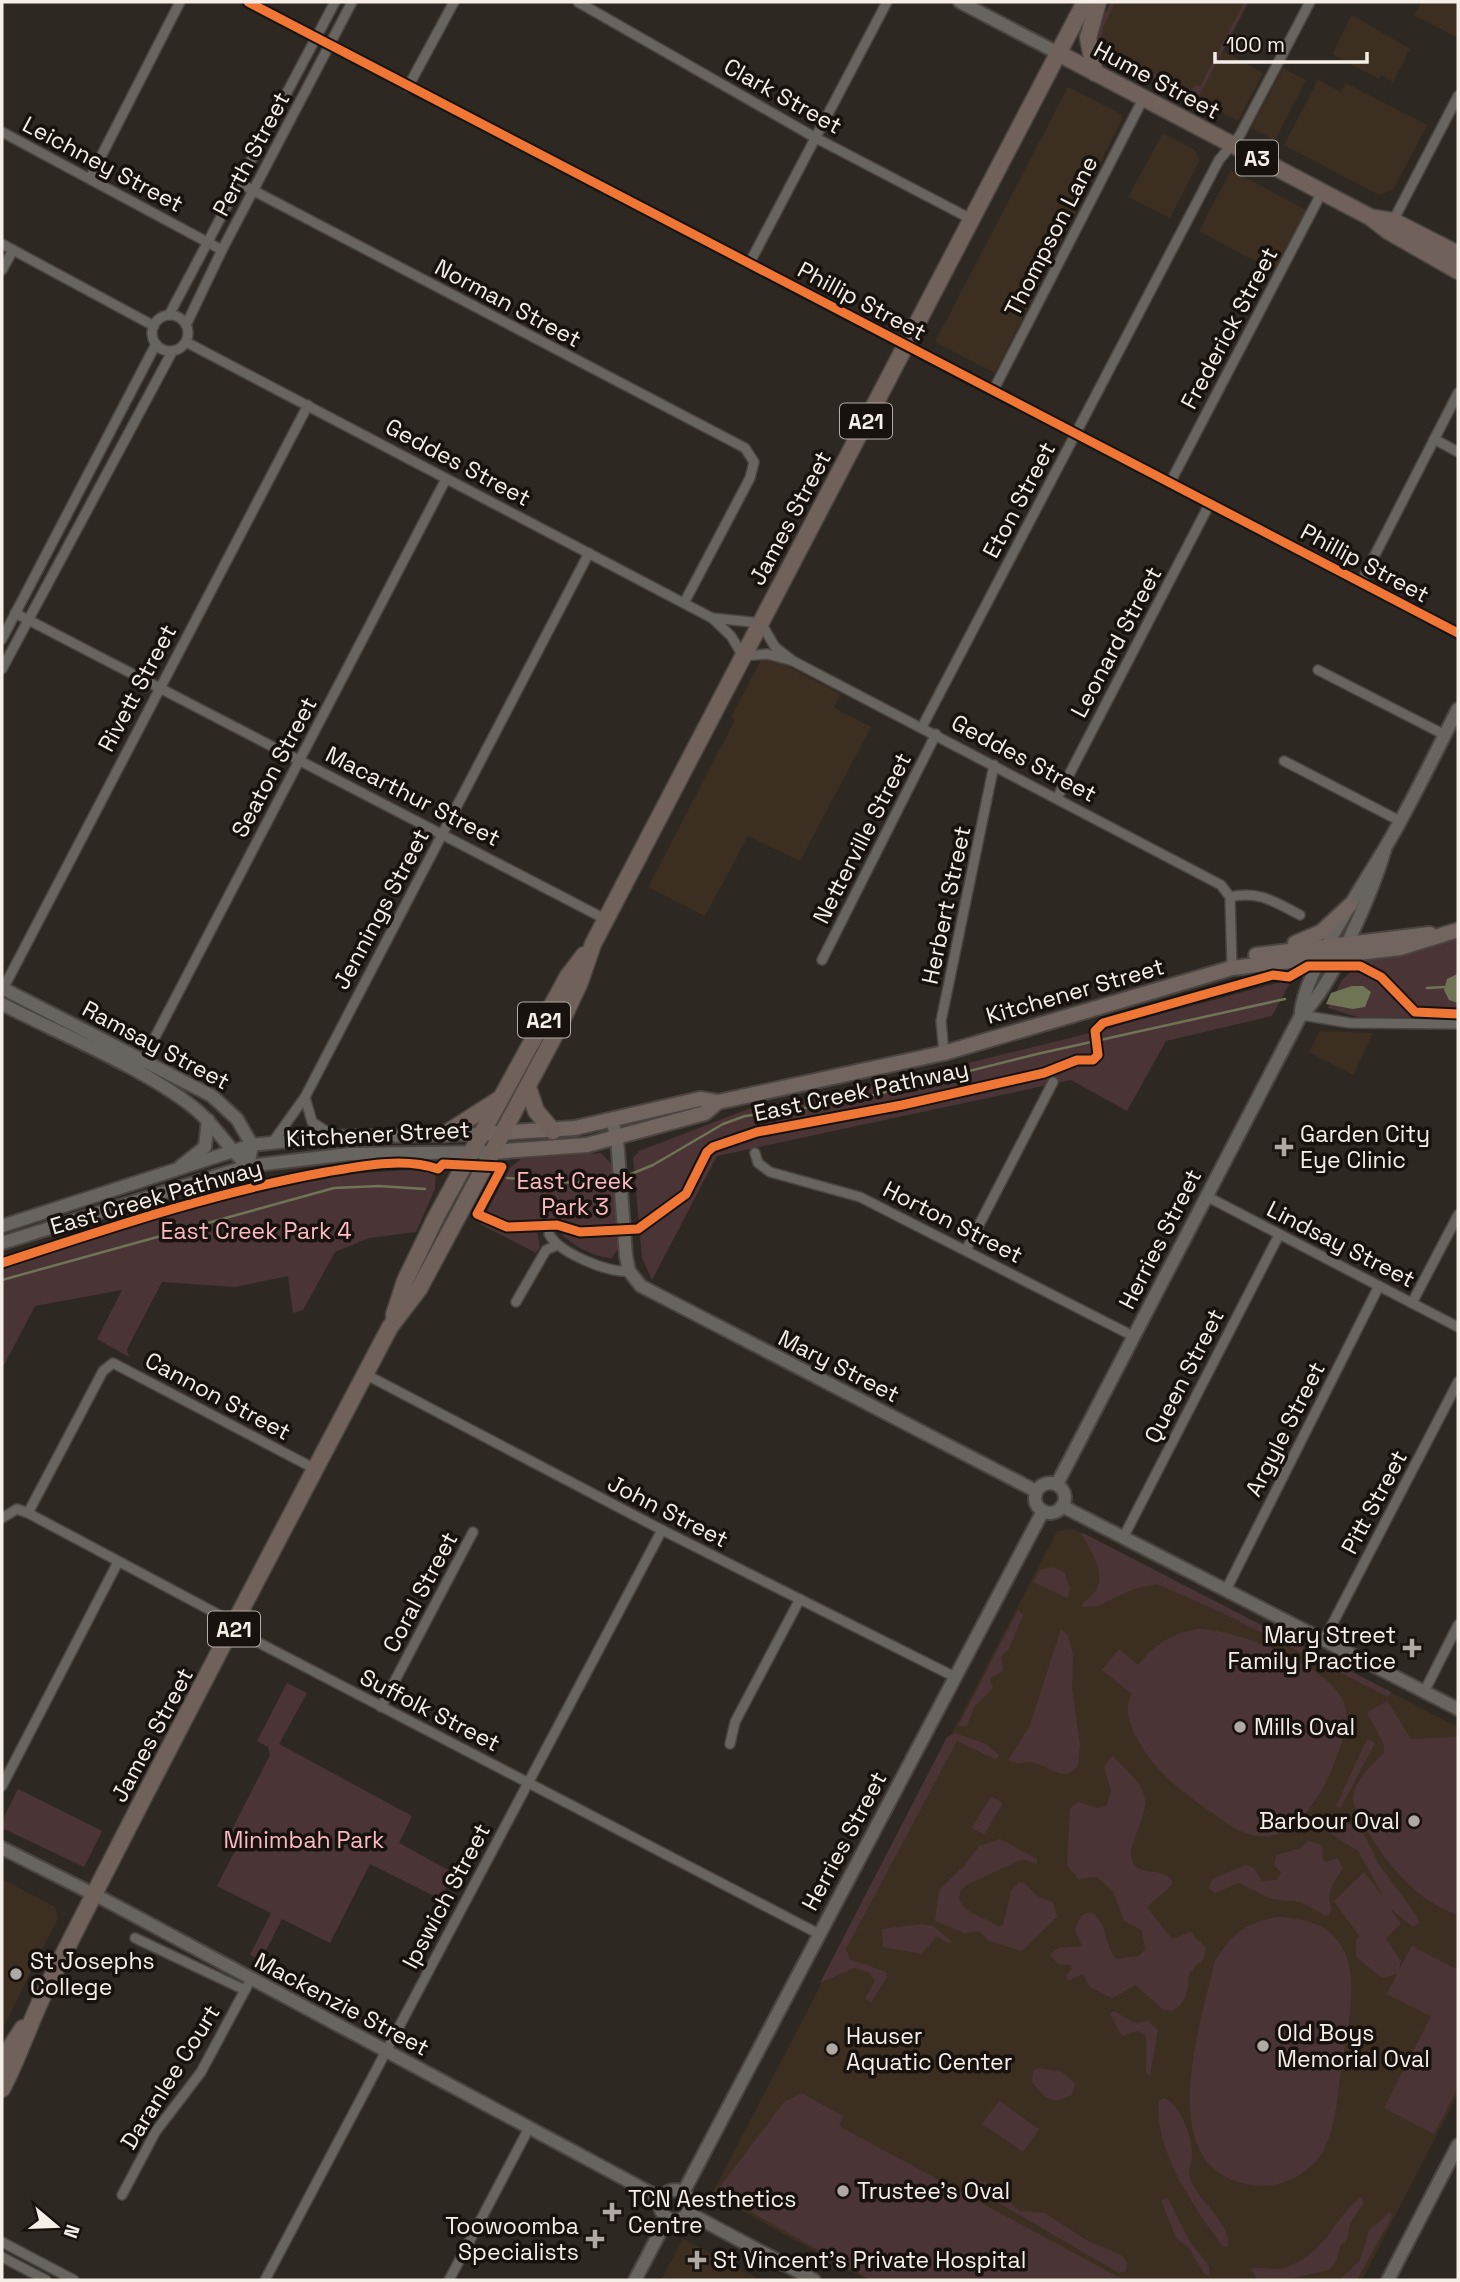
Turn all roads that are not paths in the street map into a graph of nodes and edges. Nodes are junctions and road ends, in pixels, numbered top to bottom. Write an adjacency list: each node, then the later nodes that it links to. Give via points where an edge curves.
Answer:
1 (180, 2): 22 (street)
2 (248, 2): 12 (street, Phillip Street)
3 (335, 2): 12 (street, Perth Street)
4 (352, 2): 13 (street, Perth Street)
5 (454, 2): 16 (street)
6 (578, 2): 20 (street, Clark Street)
7 (887, 2): 20 (street)
8 (960, 2): 14 (main road, Hume Street)
9 (1085, 2): 14 (highway, James Street)
10 (1098, 2): 15 (highway, via 1088,37)
11 (1310, 2): 21 (street, Eton Street)
12 (317, 37): 13 (street, Phillip Street); 23 (street, Perth Street)
13 (330, 44): 16 (street, Phillip Street); 24 (street, Perth Street)
14 (1058, 53): 15 (highway, Hume Street / A3); 27 (highway, James Street / A21)
15 (1095, 73): 18 (highway, Hume Street / A3)
16 (408, 87): 34 (street, Phillip Street)
17 (1458, 96): 28 (street)
18 (1143, 99): 21 (highway, Hume Street / A3); 44 (street, Thompson Lane)
19 (2, 132): 22 (street, Leichney Street)
20 (816, 138): 27 (street, Clark Street); 34 (street)
21 (1231, 144): 25 (highway, Hume Street / A3); 47 (street, Eton Street)
22 (90, 178): 29 (street, Leichney Street)
23 (239, 183): 24 (street, Norman Street); 29 (street, Perth Street)
24 (254, 191): 32 (street, Perth Street); 57 (street, Norman Street, via 745,448 754,462 750,478)
25 (1322, 192): 26 (highway, Hume Street / A3); 53 (street, Frederick Street)
26 (1370, 217): 28 (highway, Hume Street / A3); 36 (highway, Hume Street / A3)
27 (971, 219): 42 (highway, James Street / A21)
28 (1393, 221): 33 (highway, Hume Street / A3)
29 (208, 242): 32 (street, Leichney Street); 37 (street, Perth Street)
30 (2, 244): 31 (street)
31 (13, 250): 35 (street); 39 (street)
32 (222, 250): 38 (street, Perth Street)
33 (1458, 254)
34 (749, 264): 42 (street, Phillip Street)
35 (2, 270)
36 (1458, 271)
37 (169, 315): 38 (street); 39 (street)
38 (186, 325): 40 (street)
39 (153, 326): 41 (street)
40 (187, 342): 43 (street); 46 (street, Geddes Street)
41 (156, 344): 43 (street); 48 (street)
42 (906, 345): 44 (street, Phillip Street); 61 (highway, James Street / A21)
43 (172, 352): 50 (street)
44 (993, 391): 47 (street, Phillip Street)
45 (1458, 393): 49 (street)
46 (308, 405): 52 (street, Geddes Street); 68 (street, Rivett Street)
47 (1075, 433): 53 (street, Phillip Street); 70 (street, Eton Street)
48 (105, 437): 50 (street); 58 (street)
49 (1434, 439): 51 (street); 56 (street)
50 (120, 444): 60 (street)
51 (1458, 452)
52 (446, 478): 55 (street, Geddes Street); 73 (street, Seaton Street)
53 (1170, 483): 54 (street, Phillip Street)
54 (1210, 503): 56 (street, Phillip Street); 76 (street, Leonard Street)
55 (589, 553): 57 (street, Geddes Street); 78 (street, Jennings Street)
56 (1361, 582): 62 (street, Phillip Street)
57 (684, 603): 59 (street, Geddes Street)
58 (15, 613): 60 (street, Macarthur Street); 63 (street)
59 (712, 618): 61 (street, Geddes Street); 64 (street, Geddes Street)
60 (28, 620): 66 (street); 68 (street, Macarthur Street)
61 (761, 623): 64 (highway, James Street / A21); 65 (street, Geddes Street, via 775,647)
62 (1458, 633)
63 (2, 639)
64 (743, 656): 65 (street, Geddes Street, via 767,654); 83 (highway, James Street / A21)
65 (793, 661): 70 (street, Geddes Street)
66 (2, 669)
67 (1318, 670): 72 (street)
68 (159, 687): 73 (street, Macarthur Street); 90 (street, Rivett Street)
69 (1458, 709): 72 (main road, Herries Street)
70 (922, 727): 71 (street, Geddes Street)
71 (936, 734): 75 (street, Geddes Street); 88 (street, Netterville Street)
72 (1445, 735): 77 (main road, Herries Street)
73 (300, 759): 78 (street, Macarthur Street); 95 (street, Seaton Street)
74 (1284, 761): 77 (street)
75 (994, 765): 76 (street, Geddes Street); 94 (street, Herbert Street, via 942,1021)
76 (1057, 797): 80 (street, Geddes Street, via 1213,879)
77 (1400, 821): 79 (main road, Herries Street)
78 (442, 833): 83 (street, Macarthur Street); 99 (street, Jennings Street)
79 (1385, 849): 81 (main road, Herries Street); 86 (main road, Herries Street, via 1378,874)
80 (1230, 897): 82 (street, via 1261,895); 89 (street)
81 (1350, 905): 86 (main road, Herries Street); 87 (main road, via 1318,934)
82 (1300, 915)
83 (605, 919): 85 (highway, James Street / A21)
84 (1452, 931): 86 (main road, Kitchener Street, via 1408,946)
85 (593, 944): 98 (highway, James Street / A21, via 580,982); 100 (highway, James Street / A21, via 568,976)
86 (1334, 949): 87 (main road, Kitchener Street); 89 (main road, Kitchener Street); 92 (main road, Herries Street, via 1301,1003)
87 (1256, 955): 89 (main road)
88 (822, 960)
89 (1232, 968): 94 (main road, Kitchener Street)
90 (2, 989): 95 (main road, Ramsay Street)
91 (2, 1004): 96 (main road, Ramsay Street)
92 (1301, 1014): 93 (street, via 1350,1023); 118 (main road, Herries Street)
93 (1458, 1024)
94 (944, 1053): 101 (main road, Kitchener Street)
95 (143, 1060): 96 (street, Seaton Street); 111 (main road, Ramsay Street, via 212,1096 237,1119)
96 (137, 1073): 102 (main road, Ramsay Street)
97 (1053, 1082): 127 (street)
98 (528, 1087): 104 (highway, via 536,1111); 105 (highway, James Street / A21)
99 (304, 1097): 108 (street, via 312,1122); 110 (street, Jennings Street)
100 (500, 1099): 106 (highway); 107 (highway, James Street / A21)
101 (718, 1102): 103 (main road, Kitchener Street, via 701,1099); 109 (main road, Kitchener Street, via 705,1113)
102 (208, 1120): 112 (main road, Ramsay Street); 116 (main road, via 205,1147)
103 (612, 1120): 104 (main road, Kitchener Street); 109 (main road)
104 (553, 1131): 105 (main road, Kitchener Street)
105 (503, 1133): 107 (main road, Kitchener Street); 113 (highway, James Street / A21)
106 (445, 1134): 107 (main road, Kitchener Street); 108 (main road, Kitchener Street)
107 (481, 1134): 114 (highway, James Street / A21)
108 (335, 1136): 110 (main road, Kitchener Street)
109 (617, 1139): 113 (main road, Kitchener Street, via 574,1147); 128 (main road)
110 (272, 1143): 111 (main road, Kitchener Street)
111 (252, 1145): 112 (main road, Kitchener Street); 117 (main road)
112 (231, 1152): 116 (main road, Kitchener Street); 117 (main road, Ramsay Street)
113 (492, 1152): 114 (main road, Kitchener Street); 132 (highway, James Street / A21, via 419,1289)
114 (470, 1153): 117 (main road, Kitchener Street, via 350,1154); 132 (highway, James Street / A21, via 405,1282)
115 (755, 1153): 127 (street, Horton Street, via 758,1163 770,1172 860,1197)
116 (181, 1166): 119 (main road, Kitchener Street)
117 (248, 1166): 121 (main road, Kitchener Street)
118 (1206, 1196): 124 (street, Lindsay Street); 134 (main road, Herries Street)
119 (80, 1200): 121 (main road); 122 (main road, Kitchener Street)
120 (1458, 1215): 131 (street)
121 (85, 1216): 125 (main road, Kitchener Street)
122 (2, 1226)
123 (549, 1234): 126 (street)
124 (1279, 1234): 129 (street, Lindsay Street); 146 (street, Queen Street)
125 (2, 1243)
126 (555, 1245): 128 (street, Mary Street, via 615,1272); 130 (street, via 546,1250)
127 (966, 1250): 134 (street, Horton Street)
128 (629, 1271): 139 (main road, Mary Street, via 657,1296)
129 (1379, 1286): 131 (street, Lindsay Street); 148 (street, Argyle Street)
130 (516, 1302)
131 (1412, 1303): 133 (street, Lindsay Street)
132 (390, 1327): 135 (highway, James Street / A21)
133 (1458, 1327)
134 (1133, 1336): 138 (main road, Herries Street)
135 (365, 1374): 137 (highway, James Street / A21); 144 (street, John Street)
136 (1458, 1382): 152 (street, Pitt Street)
137 (317, 1470): 142 (street, Cannon Street, via 113,1363 103,1371); 151 (highway, James Street / A21)
138 (1058, 1484): 139 (main road, via 1047,1482); 140 (main road, via 1065,1494)
139 (1036, 1491): 141 (main road, via 1035,1501)
140 (1062, 1506): 141 (main road, via 1056,1512); 146 (main road)
141 (1043, 1511): 153 (main road, Herries Street)
142 (28, 1513): 143 (street, via 17,1509); 147 (street, Suffolk Street)
143 (2, 1518)
144 (662, 1530): 149 (street, John Street); 158 (street, Ipswich Street)
145 (473, 1532): 155 (street, Coral Street)
146 (1124, 1536): 148 (main road)
147 (118, 1562): 151 (street, Suffolk Street); 159 (street)
148 (1226, 1590): 152 (main road)
149 (800, 1599): 153 (street, John Street); 157 (street, via 736,1722)
150 (1458, 1625): 154 (street)
151 (235, 1626): 155 (street, Suffolk Street, via 244,1635); 161 (highway, James Street / A21)
152 (1324, 1640): 154 (main road)
153 (955, 1677): 162 (main road, Herries Street)
154 (1424, 1692): 156 (main road)
155 (382, 1707): 158 (street, Suffolk Street)
156 (1458, 1709)
157 (730, 1744)
158 (529, 1782): 162 (street, Suffolk Street); 166 (street, Ipswich Street)
159 (2, 1786)
160 (2, 1849): 161 (main road, Mackenzie Street)
161 (94, 1894): 164 (main road, Mackenzie Street); 165 (highway, James Street / A21)
162 (819, 1934): 171 (main road, Herries Street)
163 (135, 1938): 164 (street, Mackenzie Street)
164 (248, 1984): 166 (main road, Mackenzie Street); 172 (street, Daranlee Court, via 201,2072 156,2132)
165 (33, 2015): 167 (highway, James Street / A21); 168 (highway, James Street / A21)
166 (387, 2051): 169 (main road, Mackenzie Street); 180 (street, Ipswich Street)
167 (2, 2060)
168 (2, 2089)
169 (529, 2128): 173 (main road, Mackenzie Street); 181 (street)
170 (1458, 2145): 184 (main road)
171 (684, 2191): 173 (main road, via 670,2190); 174 (main road, via 690,2199)
172 (122, 2195)
173 (662, 2199): 175 (main road, via 661,2212)
174 (687, 2212): 175 (main road, via 678,2221); 183 (main road)
175 (667, 2219): 182 (main road)
176 (2, 2242): 179 (street)
177 (2, 2258): 178 (street)
178 (46, 2280)
179 (74, 2280)
180 (265, 2280)
181 (449, 2280)
182 (635, 2280)
183 (814, 2280)
184 (1388, 2280)

